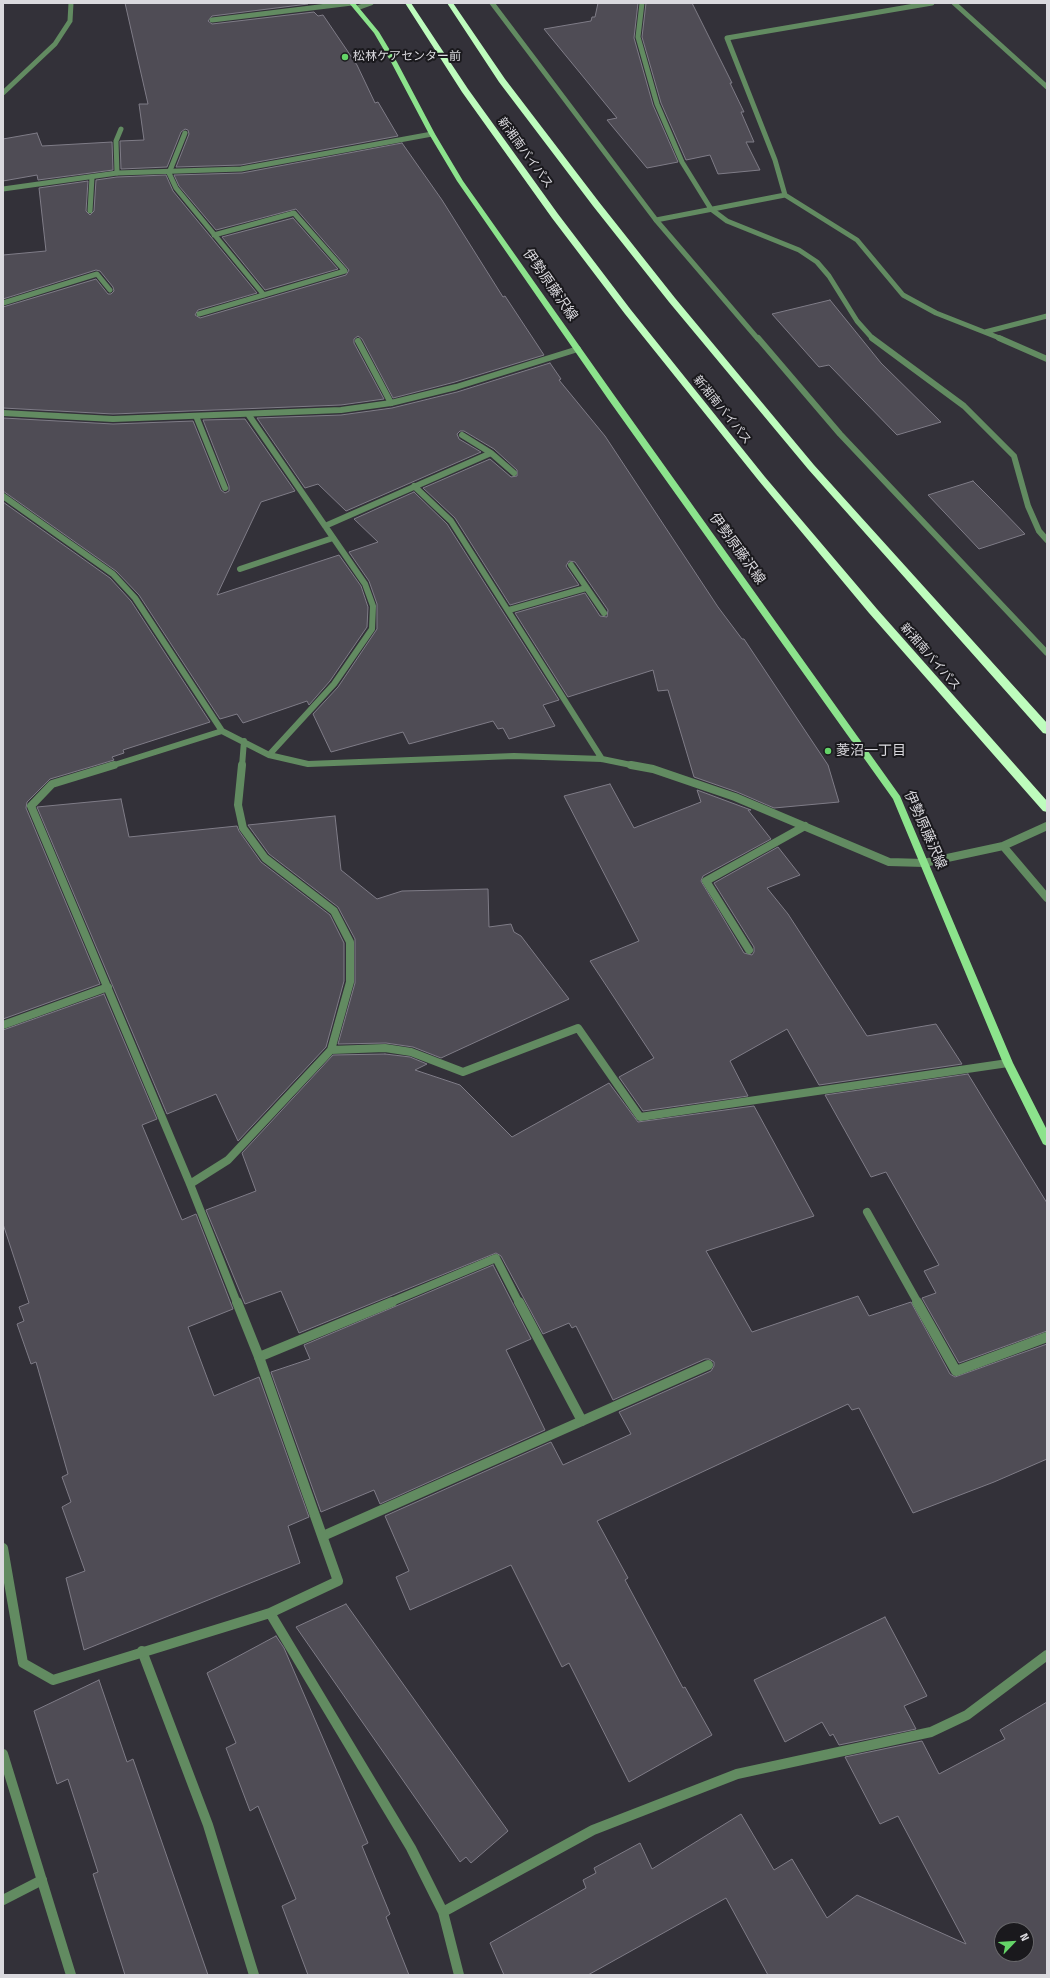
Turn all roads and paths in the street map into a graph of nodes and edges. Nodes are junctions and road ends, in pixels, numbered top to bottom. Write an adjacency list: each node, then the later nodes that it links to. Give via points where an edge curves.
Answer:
1 (71, 3): 12 (street, via 70,21 55,44)
2 (372, 3): 9 (street)
3 (408, 3): 58 (highway, 新湘南バイパス, via 465,90 555,216 628,312 873,611)
4 (450, 3): 53 (highway, 新湘南バイパス, via 502,80 672,300 811,467)
5 (492, 3): 23 (street)
6 (642, 3): 21 (street, via 638,37 657,104 682,162)
7 (932, 3): 20 (street, via 727,38 775,160)
8 (954, 3): 11 (street)
9 (354, 5): 10 (street); 15 (main road, 伊勢原藤沢線, via 376,32)
10 (212, 20)
11 (1047, 87)
12 (3, 93)
13 (121, 129): 16 (street, via 116,141)
14 (185, 133): 17 (street)
15 (432, 134): 17 (street, via 241,169); 32 (main road, 伊勢原藤沢線, via 460,181)
16 (117, 173): 17 (street); 18 (street)
17 (169, 173): 24 (street, via 176,188)
18 (92, 176): 19 (street); 22 (street)
19 (3, 189)
20 (785, 195): 21 (street); 30 (street, via 857,240 903,295 936,313)
21 (711, 209): 23 (street); 46 (street, via 727,221 799,250 817,262 829,276 857,321 874,340 964,406 1014,456 1028,506 1039,531)
22 (90, 211)
23 (656, 220): 52 (street, via 840,434)
24 (214, 235): 26 (street); 26 (street, via 294,213 345,271)
25 (110, 290): 27 (street, via 97,274)
26 (264, 295): 28 (street)
27 (3, 303)
28 (199, 314)
29 (1047, 316): 30 (street)
30 (985, 332): 33 (street)
31 (358, 341): 34 (street)
32 (578, 349): 34 (street, via 456,387); 62 (main road, 伊勢原藤沢線, via 897,798)
33 (1047, 359)
34 (391, 403): 36 (street, via 341,410)
35 (3, 413): 37 (street, via 113,419)
36 (248, 414): 37 (street); 44 (street)
37 (196, 416): 42 (street)
38 (462, 435): 39 (street)
39 (491, 453): 40 (street); 41 (street)
40 (514, 473)
41 (414, 486): 44 (street); 50 (street, via 451,522)
42 (225, 488)
43 (3, 496): 54 (street, via 113,574 135,598)
44 (325, 526): 45 (street)
45 (333, 538): 48 (street); 56 (street, via 365,584 373,606 372,629 334,684)
46 (1047, 540)
47 (571, 565): 49 (street)
48 (240, 569)
49 (586, 588): 50 (street); 51 (street)
50 (509, 610): 57 (street)
51 (604, 613)
52 (1047, 653)
53 (1047, 730)
54 (222, 731): 55 (street); 65 (street, via 52,784 31,806)
55 (244, 741): 56 (street); 67 (street, via 238,804 243,828 265,858 334,911 350,942 350,982)
56 (269, 755): 57 (street, via 308,764 514,756)
57 (602, 759): 59 (street, via 653,769 735,797)
58 (1047, 808)
59 (805, 826): 62 (street, via 889,862); 64 (street, via 706,881)
60 (1047, 826): 61 (street)
61 (1003, 846): 62 (street); 63 (street)
62 (924, 863): 68 (main road, 伊勢原藤沢線)
63 (1047, 898)
64 (749, 950)
65 (108, 987): 66 (street); 70 (street)
66 (3, 1025)
67 (331, 1050): 68 (street, via 385,1048 411,1052 463,1072 578,1028 640,1117); 70 (street, via 228,1160)
68 (1008, 1063): 69 (main road, 伊勢原藤沢線)
69 (1047, 1141)
70 (190, 1184): 73 (street)
71 (867, 1212): 72 (street, via 956,1371)
72 (1047, 1337)
73 (259, 1357): 75 (street, via 496,1258); 76 (street)
74 (708, 1365): 75 (street)
75 (582, 1421): 76 (street)
76 (323, 1536): 79 (street, via 338,1581)
77 (3, 1548): 78 (street)
78 (4, 1572): 80 (street, via 23,1663 53,1680)
79 (270, 1613): 80 (street); 85 (street, via 411,1848)
80 (142, 1651): 87 (street, via 208,1825)
81 (1047, 1655): 85 (street, via 967,1715 931,1732 737,1774 593,1830)
82 (3, 1754): 83 (street)
83 (42, 1880): 84 (street); 86 (street)
84 (3, 1900)
85 (443, 1912): 88 (street)
86 (71, 1975)
87 (254, 1975)
88 (459, 1975)

